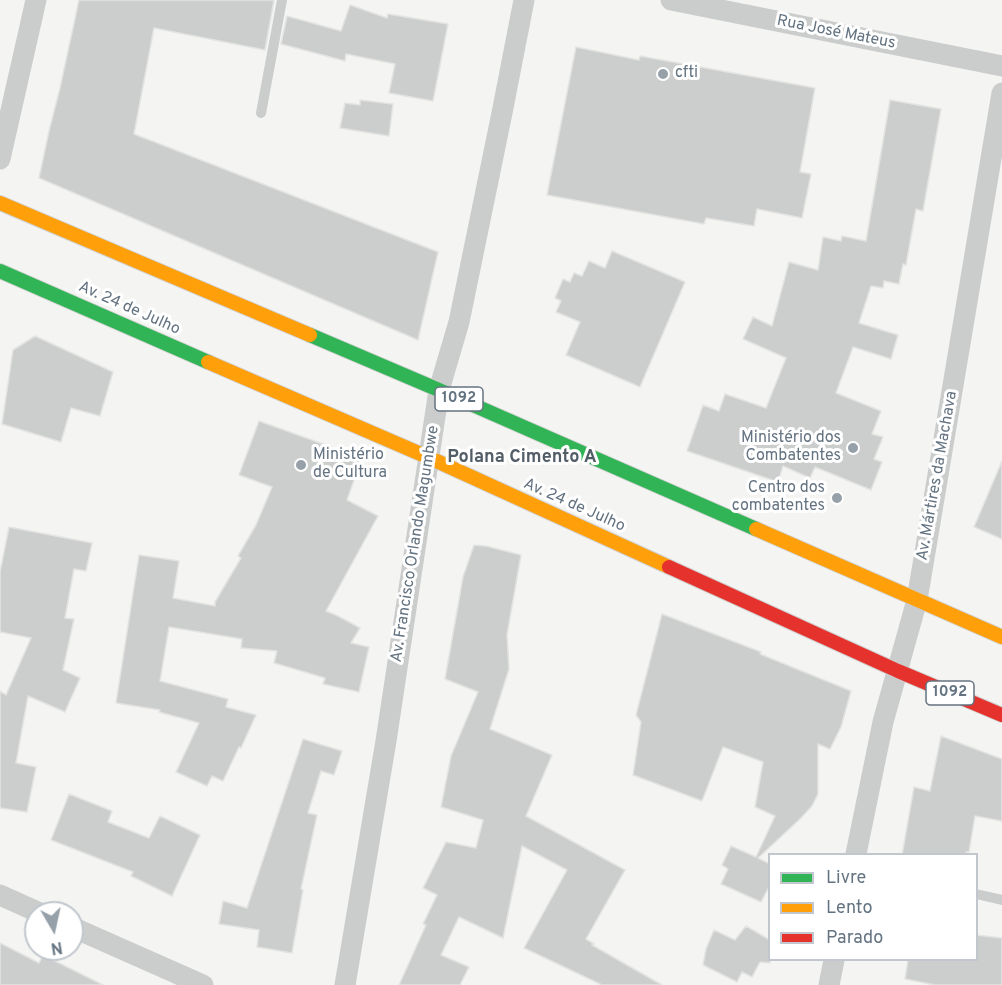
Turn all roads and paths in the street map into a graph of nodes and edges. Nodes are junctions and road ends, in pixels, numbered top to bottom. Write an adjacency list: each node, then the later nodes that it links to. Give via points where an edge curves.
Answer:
1 (36, 0): 8 (street)
2 (282, 0): 7 (lane)
3 (524, 0): 11 (street, Av. Francisco Orlando Magumbwe, via 459,322)
4 (671, 0): 5 (street, Rua José Mateus)
5 (1002, 66)
6 (1002, 93): 13 (street, Av. Mártires da Machava)
7 (261, 113)
8 (0, 159)
9 (0, 203): 11 (main road, 1092)
10 (0, 271): 12 (main road, Av. 24 de Julho / 1092)
11 (440, 390): 12 (street, Av. Francisco Orlando Magumbwe); 13 (main road, 1092)
12 (430, 458): 15 (main road, Av. 24 de Julho / 1092); 25 (street, Av. Francisco Orlando Magumbwe)
13 (917, 600): 14 (main road, 1092); 15 (street, Av. Mártires da Machava)
14 (1002, 636)
15 (898, 671): 16 (main road, Av. 24 de Julho / 1092); 17 (street, Av. Mártires da Machava, via 883,722)
16 (1002, 715)
17 (856, 853)
18 (978, 894): 20 (lane)
19 (0, 896): 21 (street)
20 (1002, 900)
21 (24, 906)
22 (84, 932): 24 (street)
23 (834, 961): 26 (street)
24 (203, 985)
25 (345, 985)
26 (828, 985)

